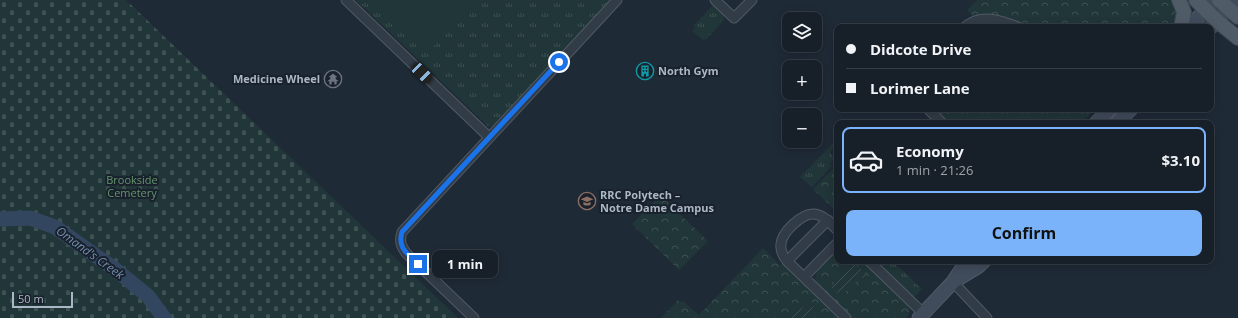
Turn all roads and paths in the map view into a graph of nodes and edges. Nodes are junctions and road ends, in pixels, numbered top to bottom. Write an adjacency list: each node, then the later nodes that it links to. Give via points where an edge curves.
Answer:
1 (346, 0): 20 (street)
2 (617, 0): 20 (street)
3 (715, 0): 4 (street, via 734,18)
4 (752, 0)
5 (1179, 0): 10 (main road, via 1184,12)
6 (1205, 3): 11 (street); 12 (main road)
7 (1231, 6): 12 (street)
8 (970, 24): 9 (street, via 989,19)
9 (1007, 24)
10 (1182, 24)
11 (1191, 24)
12 (1214, 24): 13 (main road)
13 (1238, 38)
14 (931, 112): 17 (street)
15 (1107, 112): 18 (street)
16 (1128, 112): 19 (street)
17 (939, 120)
18 (1099, 120)
19 (1120, 120)
20 (489, 137): 31 (street, via 406,227 400,238 403,248)
21 (828, 220): 22 (street); 24 (street); 24 (street, via 814,214 798,220 781,243 782,253)
22 (834, 227)
23 (834, 246): 28 (street)
24 (787, 261): 28 (street)
25 (872, 264): 30 (street)
26 (965, 264): 29 (street)
27 (981, 264): 29 (street)
28 (804, 277): 32 (street)
29 (953, 282): 30 (street); 33 (street)
30 (921, 316)
31 (474, 318)
32 (846, 318)
33 (987, 318)

